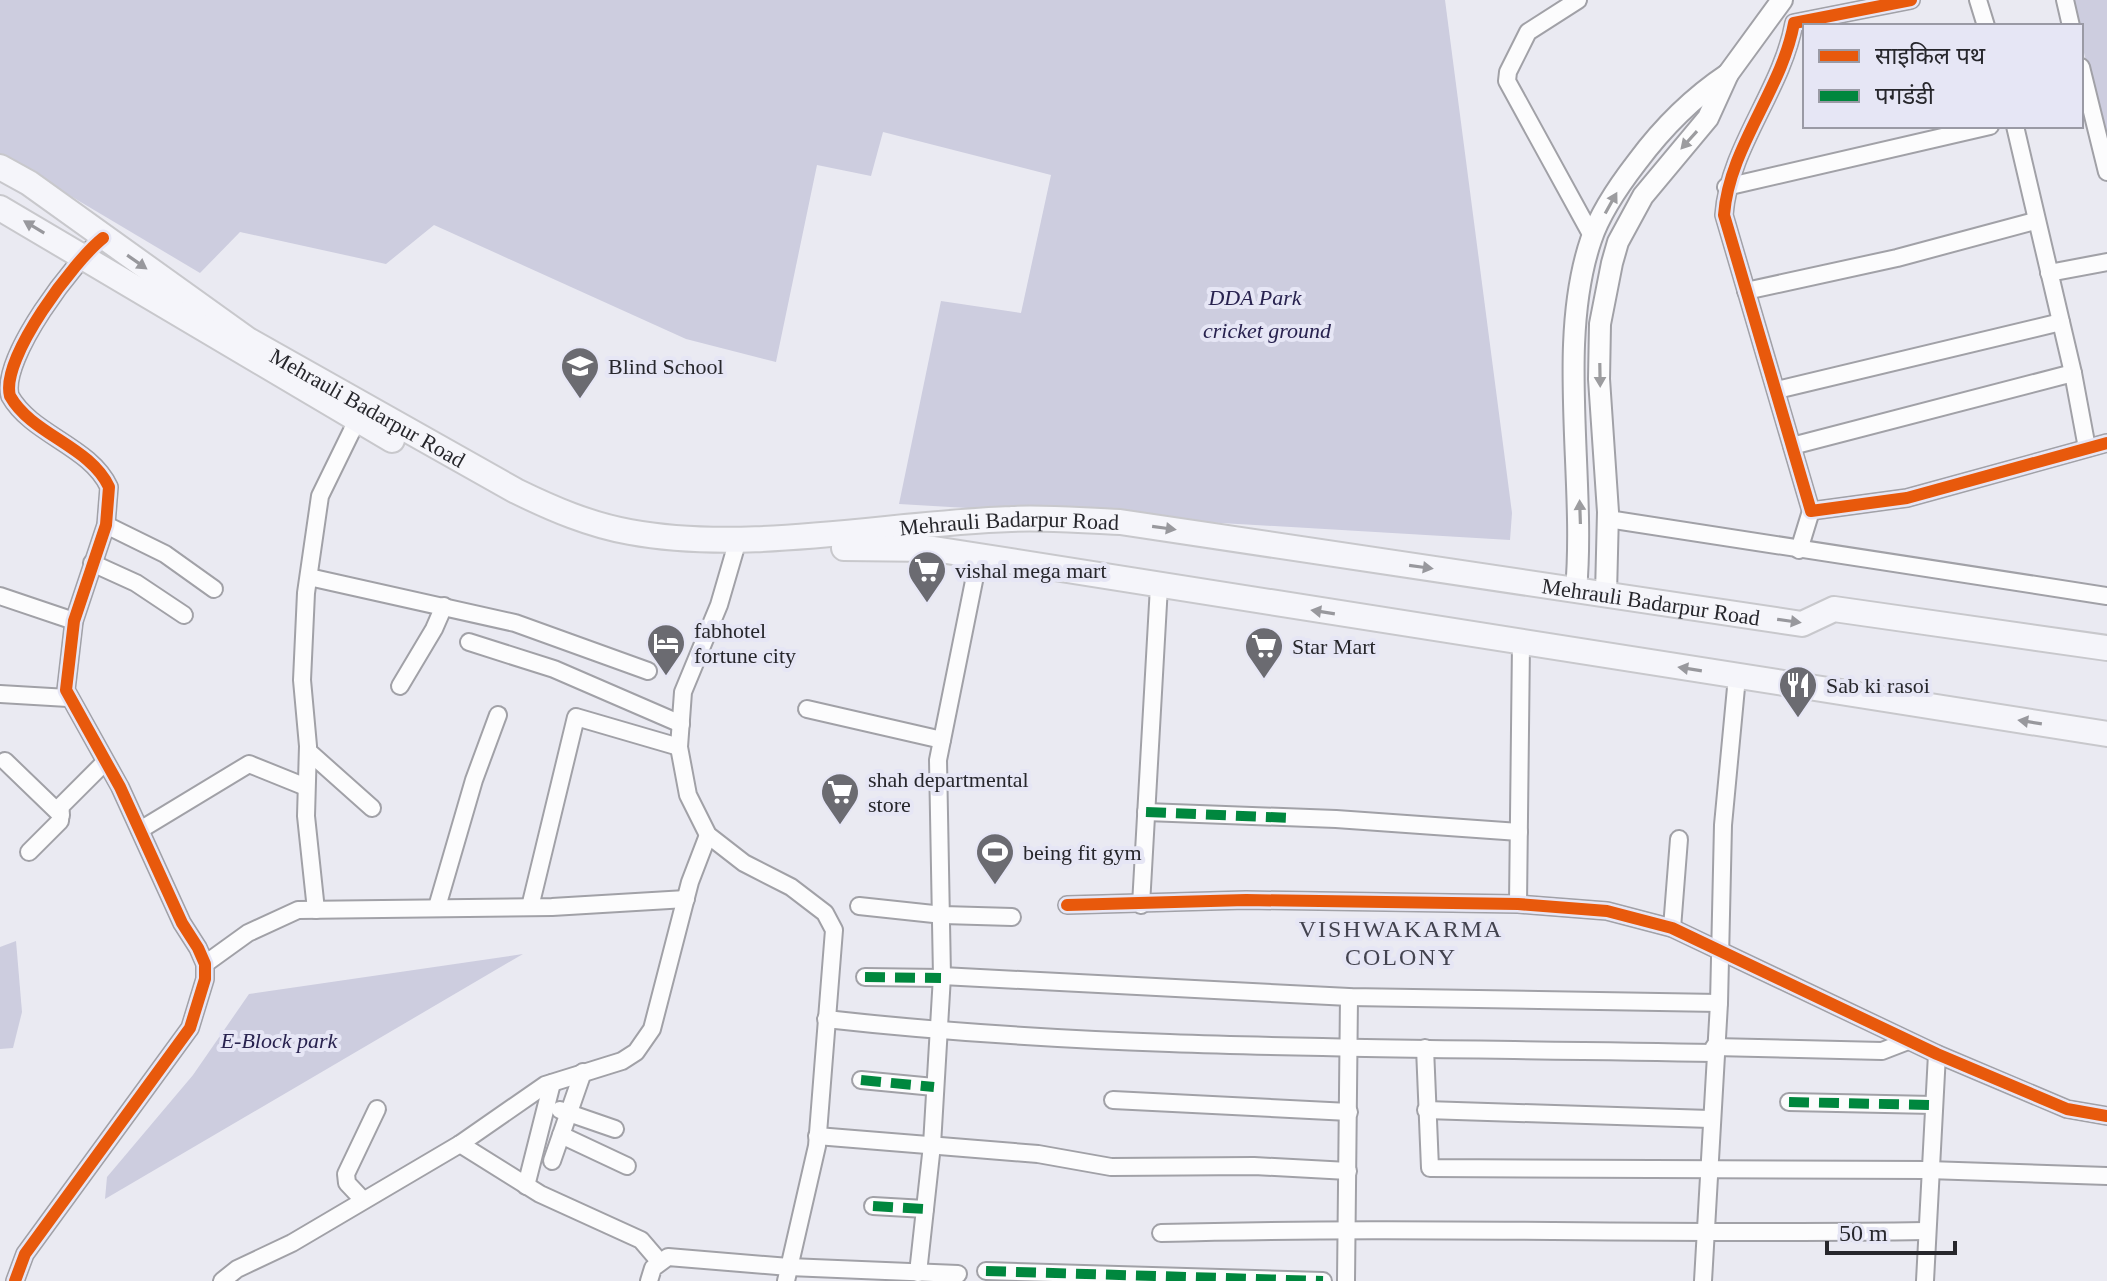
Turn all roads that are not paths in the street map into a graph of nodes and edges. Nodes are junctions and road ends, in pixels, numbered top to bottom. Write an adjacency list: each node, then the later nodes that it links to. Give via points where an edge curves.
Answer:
1 (1578, 0): 17 (street, via 1528,32 1507,81)
2 (1782, 0): 8 (street)
3 (1911, 0): 14 (street, via 1794,23 1788,56)
4 (1978, 0): 6 (street)
5 (2065, 0): 7 (street)
6 (1985, 24)
7 (2071, 24)
8 (1728, 74): 17 (street, one-way to 8, via 1647,148 1681,111); 32 (street, one-way to 32, via 1708,118 1643,196 1612,263 1600,324 1599,379)
9 (2085, 100): 13 (street)
10 (1981, 128): 14 (street)
11 (2015, 128): 16 (street)
12 (0, 167): 18 (main road, Mehrauli Badarpur Road)
13 (2107, 172)
14 (1726, 187): 22 (street, via 1724,215)
15 (0, 208): 19 (main road, Mehrauli Badarpur Road, one-way to 15)
16 (2035, 221): 21 (street); 22 (street)
17 (1592, 236): 43 (street, one-way to 17, via 1581,530 1575,318)
18 (103, 238): 19 (street); 27 (main road, Mehrauli Badarpur Road, one-way to 27)
19 (80, 256): 26 (street, via 60,278 15,351); 27 (main road, Mehrauli Badarpur Road)
20 (2107, 262): 21 (street)
21 (2049, 273): 23 (street)
22 (1746, 291): 25 (street)
23 (2061, 322): 24 (street); 25 (street)
24 (2073, 373): 29 (street); 30 (street)
25 (1777, 390): 29 (street)
26 (4, 394): 33 (street, via 106,479)
27 (360, 413): 34 (main road, Mehrauli Badarpur Road, via 552,509 628,532 733,537); 36 (main road, Mehrauli Badarpur Road, via 524,511 581,534 632,549); 40 (street, via 320,496)
28 (2107, 443): 30 (street)
29 (1792, 446): 31 (street)
30 (2087, 448): 31 (street, via 1898,500)
31 (1811, 511): 37 (street)
32 (1608, 519): 37 (street); 44 (street)
33 (106, 525): 39 (street); 42 (street, via 165,554)
34 (936, 525): 35 (main road); 43 (main road, Mehrauli Badarpur Road, one-way to 43, via 1012,519 1120,522)
35 (934, 549): 36 (main road, Mehrauli Badarpur Road); 38 (main road, Mehrauli Badarpur Road)
36 (735, 550): 60 (street, via 683,692)
37 (1799, 550): 46 (street)
38 (979, 556): 41 (main road, Mehrauli Badarpur Road); 62 (street)
39 (92, 563): 48 (street, via 136,583); 49 (street)
40 (309, 577): 47 (street); 64 (street, via 302,640)
41 (1159, 586): 51 (main road, Mehrauli Badarpur Road, one-way to 41); 69 (street)
42 (214, 589)
43 (1576, 590): 44 (main road, Mehrauli Badarpur Road)
44 (1606, 594): 52 (main road, Mehrauli Badarpur Road, one-way to 52, via 1802,624 1834,609)
45 (0, 596): 49 (street)
46 (2107, 596)
47 (444, 606): 53 (street, via 539,630); 55 (street)
48 (184, 615)
49 (74, 621): 57 (street, via 65,683)
50 (469, 642): 60 (street, via 554,669)
51 (1521, 643): 54 (main road, Mehrauli Badarpur Road, one-way to 51); 72 (street)
52 (2107, 648)
53 (648, 671)
54 (1737, 677): 61 (main road, Mehrauli Badarpur Road, one-way to 54); 87 (street)
55 (400, 686)
56 (0, 694): 57 (street)
57 (68, 698): 66 (street)
58 (807, 709): 62 (street)
59 (498, 715): 81 (street)
60 (681, 724): 63 (street)
61 (2107, 734)
62 (942, 740): 84 (street, via 937,772)
63 (679, 747): 73 (street, via 688,795); 82 (street, via 576,717)
64 (308, 751): 67 (street); 68 (street)
65 (5, 761): 70 (street)
66 (105, 762): 70 (street, via 61,806); 71 (street)
67 (306, 787): 71 (street, via 249,764); 83 (street)
68 (372, 808)
69 (1146, 812): 72 (street); 79 (street)
70 (61, 815): 75 (street)
71 (140, 830): 88 (street)
72 (1519, 832): 77 (street)
73 (708, 835): 76 (street); 93 (street, via 744,863 791,887 831,920)
74 (1679, 839): 86 (street)
75 (29, 852)
76 (686, 899): 82 (street); 100 (street, via 648,1040 622,1061)
77 (1518, 904): 79 (street, via 1246,900); 86 (street, via 1626,914)
78 (1067, 905): 79 (street)
79 (1141, 905)
80 (859, 906): 84 (street)
81 (437, 907): 82 (street); 83 (street)
82 (530, 907)
83 (316, 910): 88 (street, via 298,910 271,921)
84 (943, 915): 85 (street); 90 (street)
85 (1012, 917)
86 (1672, 928): 87 (street)
87 (1718, 953): 92 (street); 95 (street)
88 (205, 964): 138 (street, via 190,1028 25,1254)
89 (865, 977): 90 (street)
90 (942, 977): 91 (street); 94 (street)
91 (1349, 997): 92 (street); 96 (street)
92 (1719, 1003): 98 (street)
93 (826, 1019): 94 (street); 116 (street)
94 (936, 1031): 96 (street); 103 (street)
95 (1908, 1041): 98 (street, via 1882,1051); 99 (street)
96 (1350, 1048): 97 (street); 111 (street)
97 (1425, 1048): 98 (street); 109 (street)
98 (1714, 1050): 113 (street)
99 (1937, 1054): 106 (street); 112 (street, via 2067,1109)
100 (583, 1072): 102 (street); 110 (street)
101 (861, 1080): 103 (street)
102 (552, 1083): 107 (street); 117 (street)
103 (934, 1087): 118 (street)
104 (1113, 1100): 111 (street)
105 (1789, 1102): 106 (street)
106 (1933, 1105): 122 (street)
107 (546, 1106): 110 (street); 125 (street)
108 (377, 1109): 126 (street, via 346,1174 347,1183)
109 (1426, 1110): 113 (street); 121 (street, via 1430,1168)
110 (569, 1112): 114 (street); 115 (street)
111 (1349, 1112): 123 (street)
112 (2107, 1116)
113 (1710, 1119): 121 (street)
114 (615, 1129)
115 (561, 1135): 119 (street); 120 (street)
116 (817, 1136): 118 (street); 136 (street)
117 (460, 1144): 125 (street); 126 (street)
118 (932, 1145): 123 (street, via 1111,1167); 128 (street)
119 (552, 1161)
120 (627, 1166)
121 (1708, 1168): 122 (street); 132 (street)
122 (1928, 1170): 124 (street); 130 (street)
123 (1348, 1171): 129 (street)
124 (2107, 1176)
125 (526, 1186): 133 (street, via 641,1240)
126 (363, 1200): 139 (street)
127 (873, 1206): 128 (street)
128 (925, 1209): 135 (street)
129 (1347, 1229): 131 (street); 132 (street); 142 (street)
130 (1925, 1231): 132 (street); 144 (street)
131 (1161, 1233)
132 (1705, 1234): 143 (street)
133 (659, 1261): 136 (street, via 668,1257); 140 (street)
134 (986, 1271): 141 (street)
135 (918, 1273): 136 (street); 137 (street)
136 (787, 1274)
137 (958, 1274)
138 (15, 1281)
139 (222, 1281)
140 (649, 1281)
141 (1323, 1281)
142 (1346, 1281)
143 (1703, 1281)
144 (1925, 1281)

